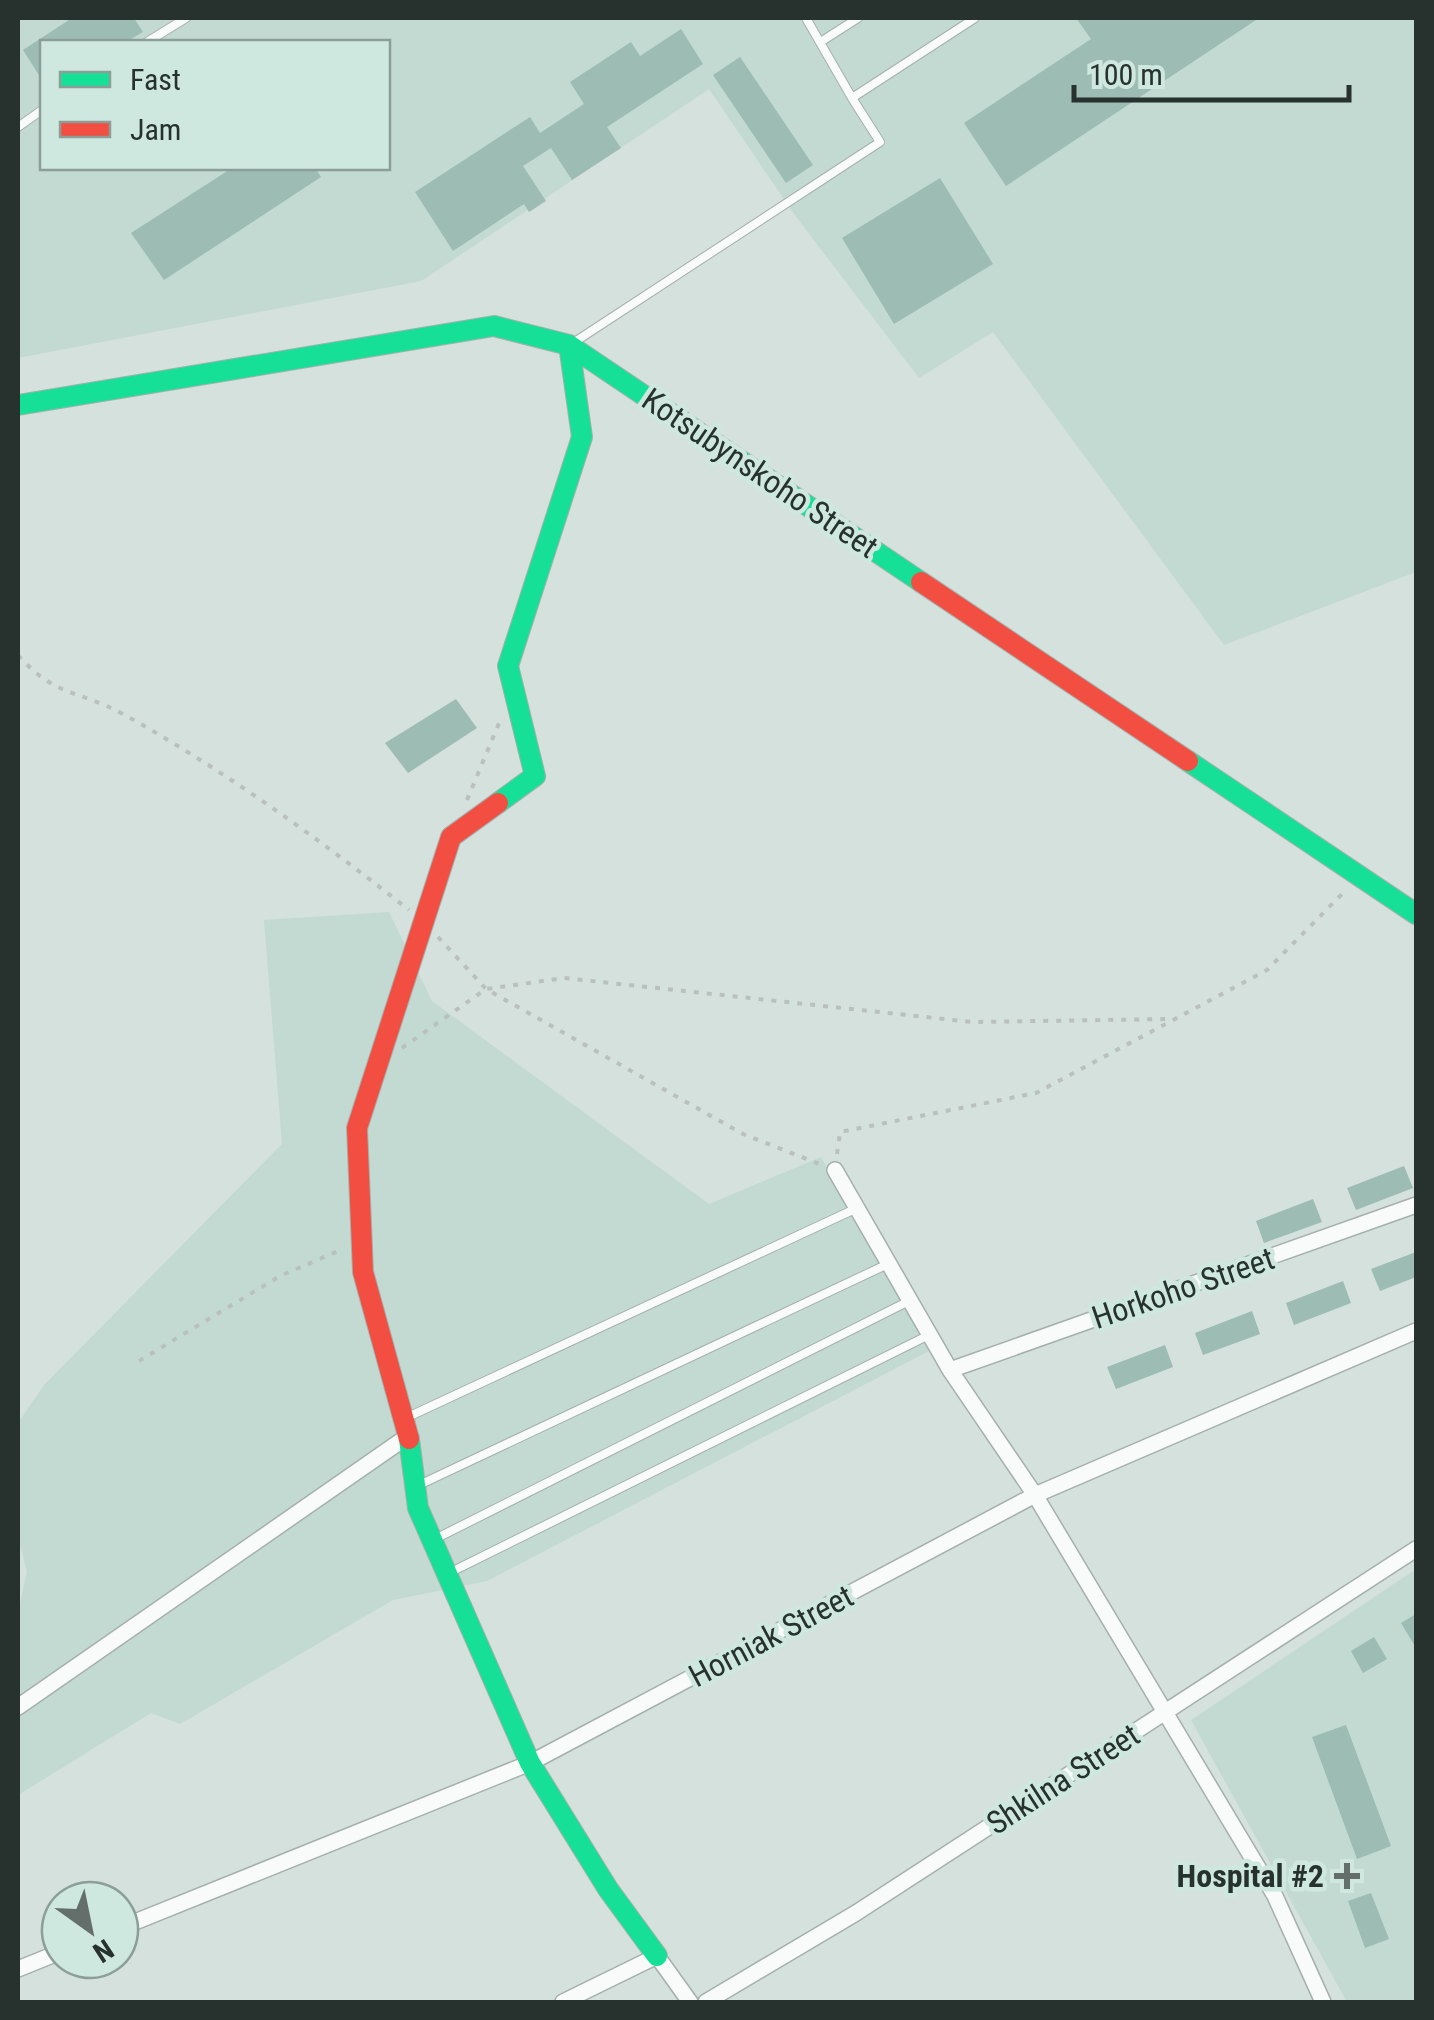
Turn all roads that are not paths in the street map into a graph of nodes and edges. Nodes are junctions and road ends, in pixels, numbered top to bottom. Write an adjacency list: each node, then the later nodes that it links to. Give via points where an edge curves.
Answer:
1 (186, 18): 5 (lane)
2 (806, 18): 6 (lane)
3 (858, 18): 6 (lane)
4 (975, 18): 7 (lane)
5 (150, 40)
6 (822, 41): 7 (lane)
7 (852, 98): 10 (lane, via 880,142)
8 (40, 111): 9 (lane)
9 (18, 127)
10 (569, 345): 11 (street, Kotsubynskoho Street, via 494,326); 12 (street, Kotsubynskoho Street); 21 (street, via 582,436 508,666 535,776 451,837 358,1128 363,1272)
11 (18, 405)
12 (1416, 914)
13 (835, 1170): 15 (street)
14 (1416, 1205): 20 (street, Horkoho Street)
15 (858, 1208): 16 (street); 21 (lane)
16 (890, 1263): 17 (street); 22 (lane)
17 (909, 1301): 19 (street); 24 (lane)
18 (1416, 1331): 23 (street, Horniak Street)
19 (929, 1335): 20 (street); 26 (lane)
20 (950, 1370): 23 (street)
21 (407, 1427): 22 (street); 27 (street)
22 (415, 1487): 24 (street)
23 (1035, 1495): 28 (street); 29 (street, Horniak Street)
24 (433, 1540): 26 (street)
25 (1416, 1549): 28 (street, Shkilna Street)
26 (449, 1573): 29 (street)
27 (18, 1708)
28 (1165, 1712): 34 (street, Shkilna Street); 35 (street, via 1275,1896)
29 (530, 1763): 30 (street, Horniak Street); 31 (street)
30 (140, 1920)
31 (658, 1956): 32 (street); 33 (street)
32 (563, 2002)
33 (690, 2002)
34 (706, 2002)
35 (1323, 2002)

